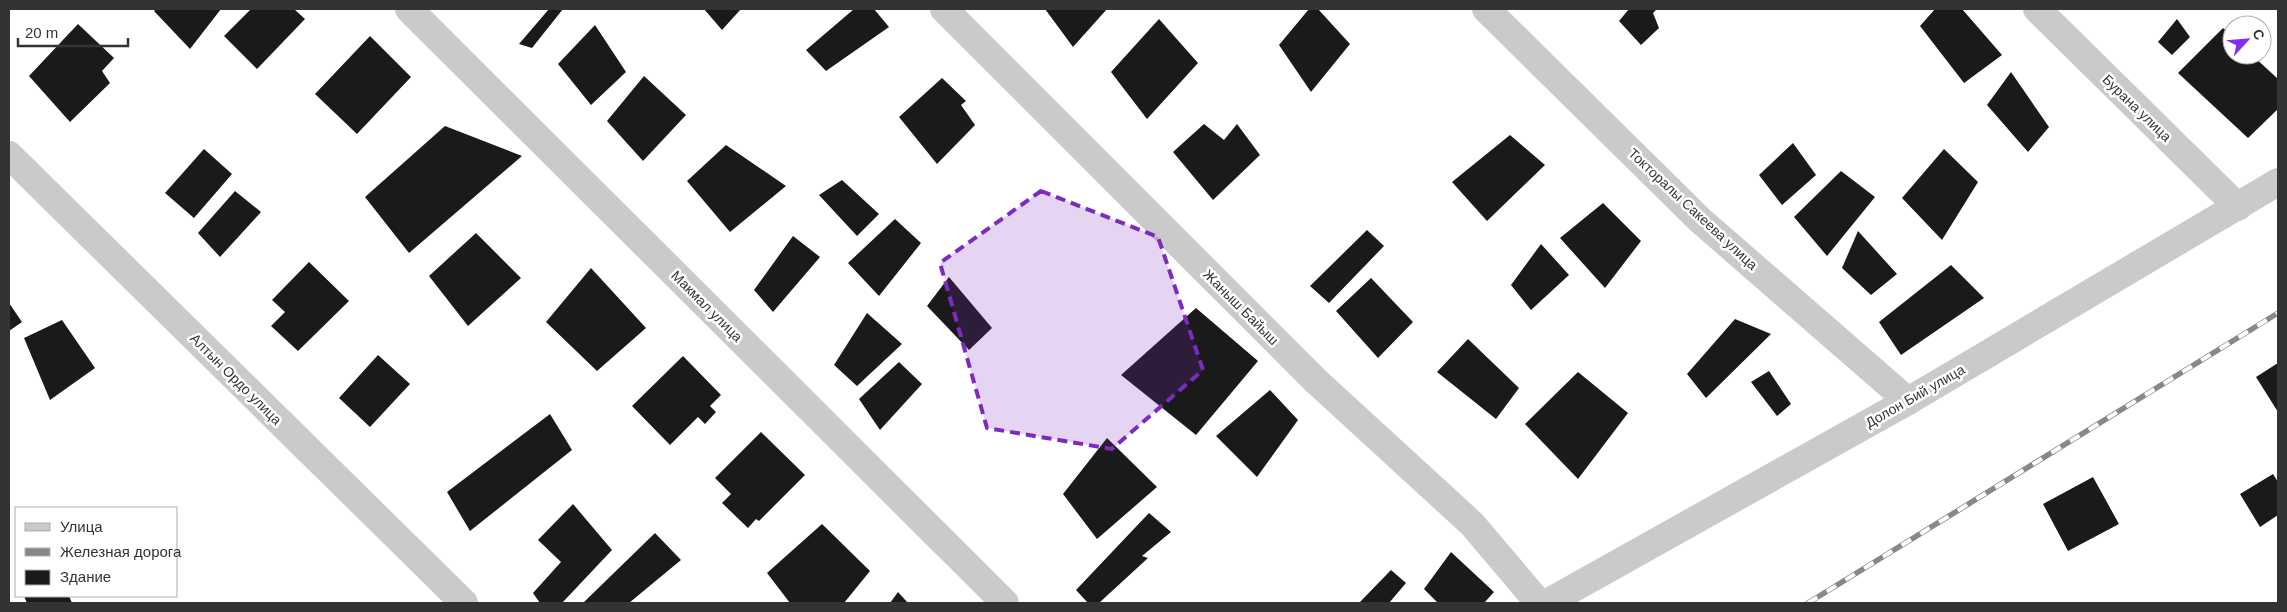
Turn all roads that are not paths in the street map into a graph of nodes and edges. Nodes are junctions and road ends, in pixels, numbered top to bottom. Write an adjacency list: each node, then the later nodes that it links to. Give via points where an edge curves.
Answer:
1 (408, 9): 10 (street, Макмал улица)
2 (944, 9): 11 (street, Жаныш Байыш, via 1316,381 1472,524)
3 (1486, 9): 8 (street, Токторалы Сакеева улица, via 1700,220)
4 (2037, 9): 7 (street, Бурана улица)
5 (9, 155): 9 (street, Алтын Ордо улица)
6 (2278, 182): 7 (street, Долон Бий улица)
7 (2238, 206): 8 (street, Долон Бий улица)
8 (1908, 401): 12 (street, Долон Бий улица)
9 (464, 603)
10 (1005, 603)
11 (1539, 603)
12 (1547, 603)

